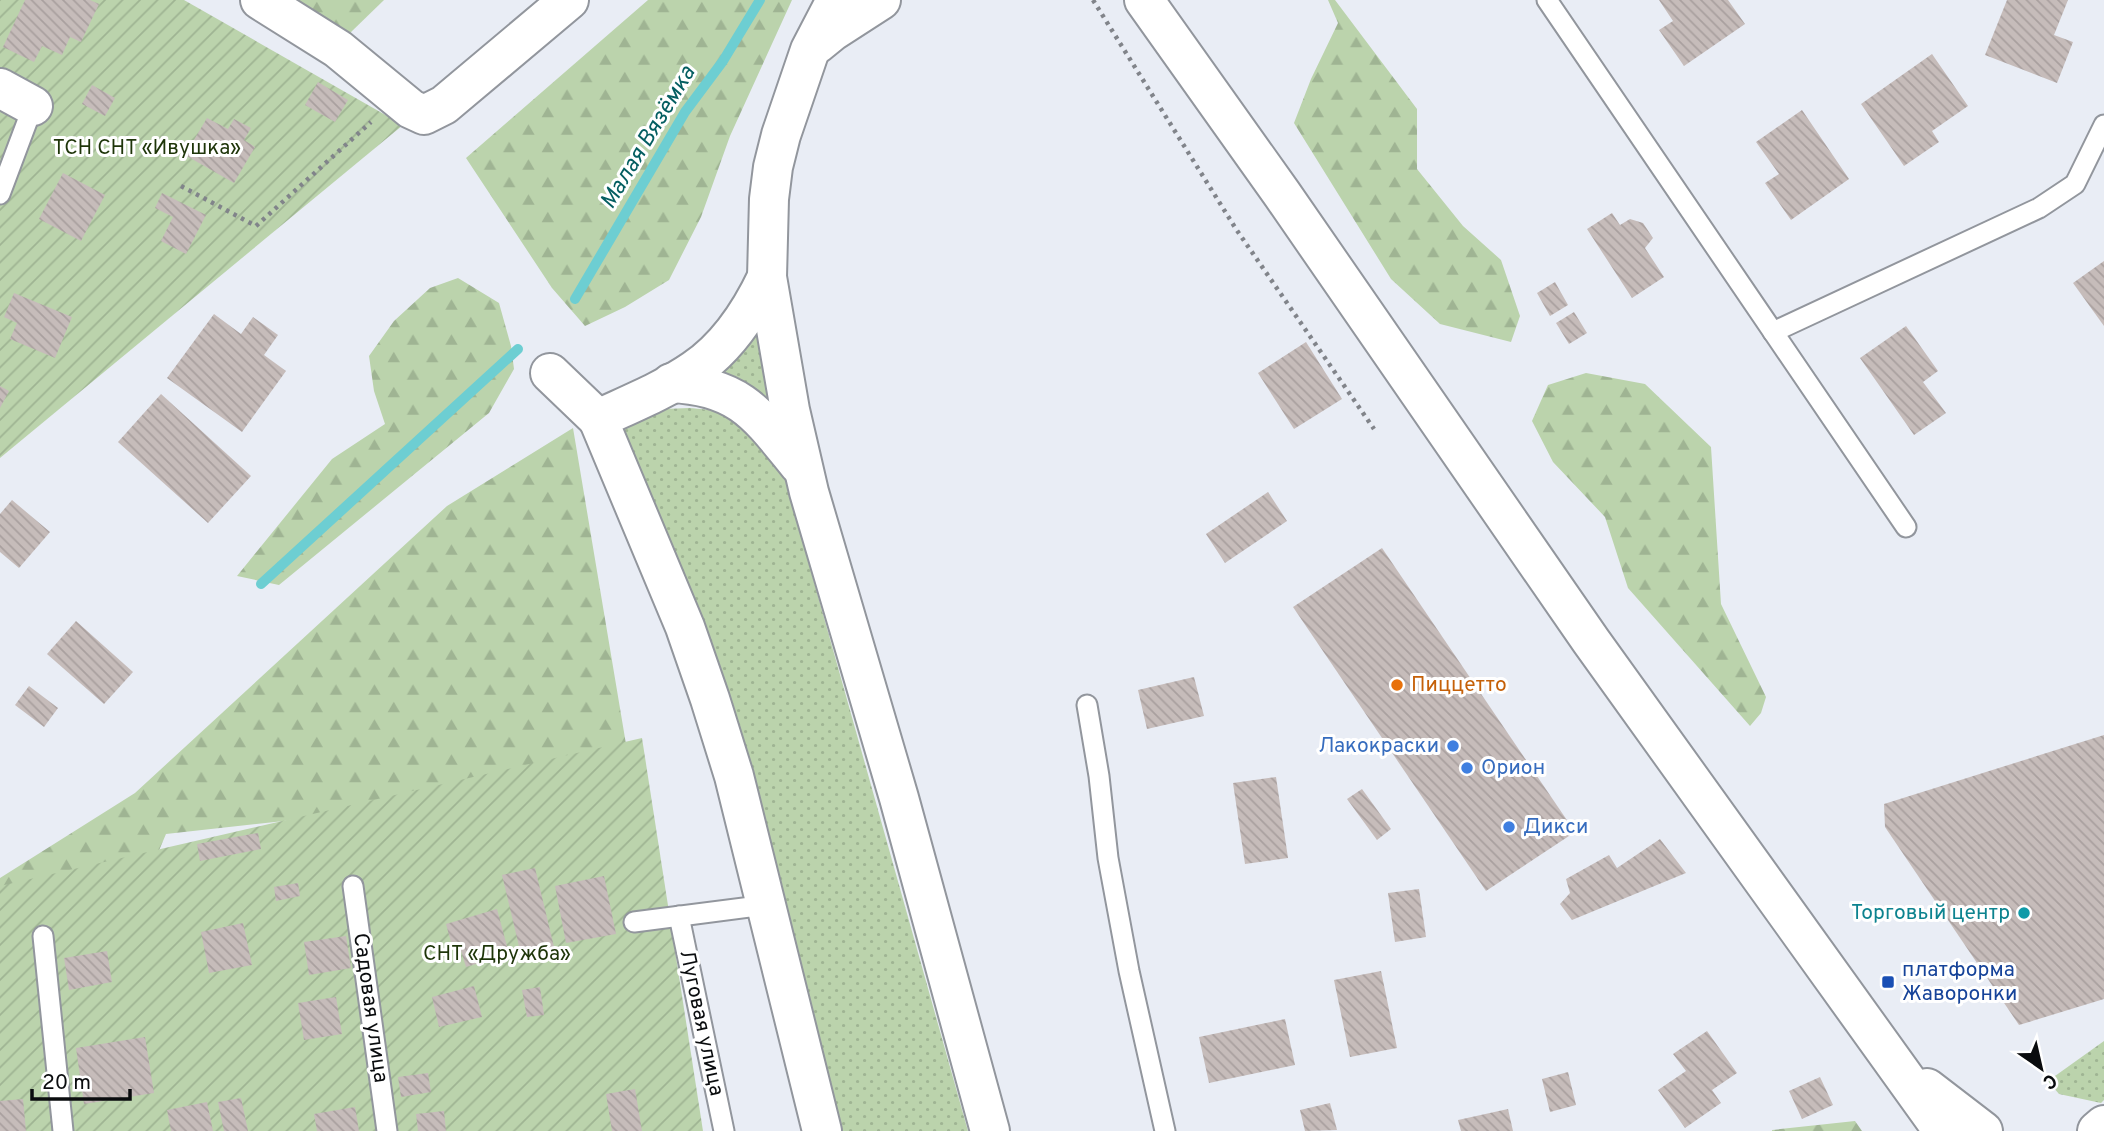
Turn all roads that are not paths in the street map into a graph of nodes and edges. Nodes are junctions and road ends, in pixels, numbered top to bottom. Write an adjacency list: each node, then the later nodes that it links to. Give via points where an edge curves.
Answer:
1 (260, 0): 2 (street, via 338,49 424,116 444,105)
2 (569, 0)
3 (836, 0): 8 (street)
4 (881, 0): 8 (street)
5 (1126, 0): 7 (street)
6 (1547, 0): 13 (lane)
7 (1155, 15): 25 (street, via 1591,641)
8 (810, 50): 12 (street, via 773,167)
9 (16, 97): 11 (lane)
10 (2104, 124): 13 (lane, via 2075,184 2039,208)
11 (0, 194)
12 (767, 277): 15 (street, via 746,316 723,344); 17 (street)
13 (1773, 332): 18 (lane)
14 (550, 373): 16 (street)
15 (671, 383): 16 (street); 17 (street, via 705,387 745,405)
16 (598, 419): 21 (street, via 689,639 734,776)
17 (804, 472): 31 (street)
18 (1906, 527)
19 (1087, 705): 32 (lane, via 1110,871)
20 (353, 886): 28 (lane, Садовая улица)
21 (766, 905): 22 (lane); 30 (street)
22 (678, 916): 23 (lane); 29 (lane, Луговая улица)
23 (634, 922)
24 (43, 936): 27 (lane)
25 (1884, 1049): 33 (street); 34 (street)
26 (2104, 1125): 35 (street)
27 (63, 1131)
28 (387, 1131)
29 (724, 1131)
30 (822, 1131)
31 (990, 1131)
32 (1165, 1131)
33 (1943, 1131)
34 (1983, 1131)
35 (2097, 1131)

